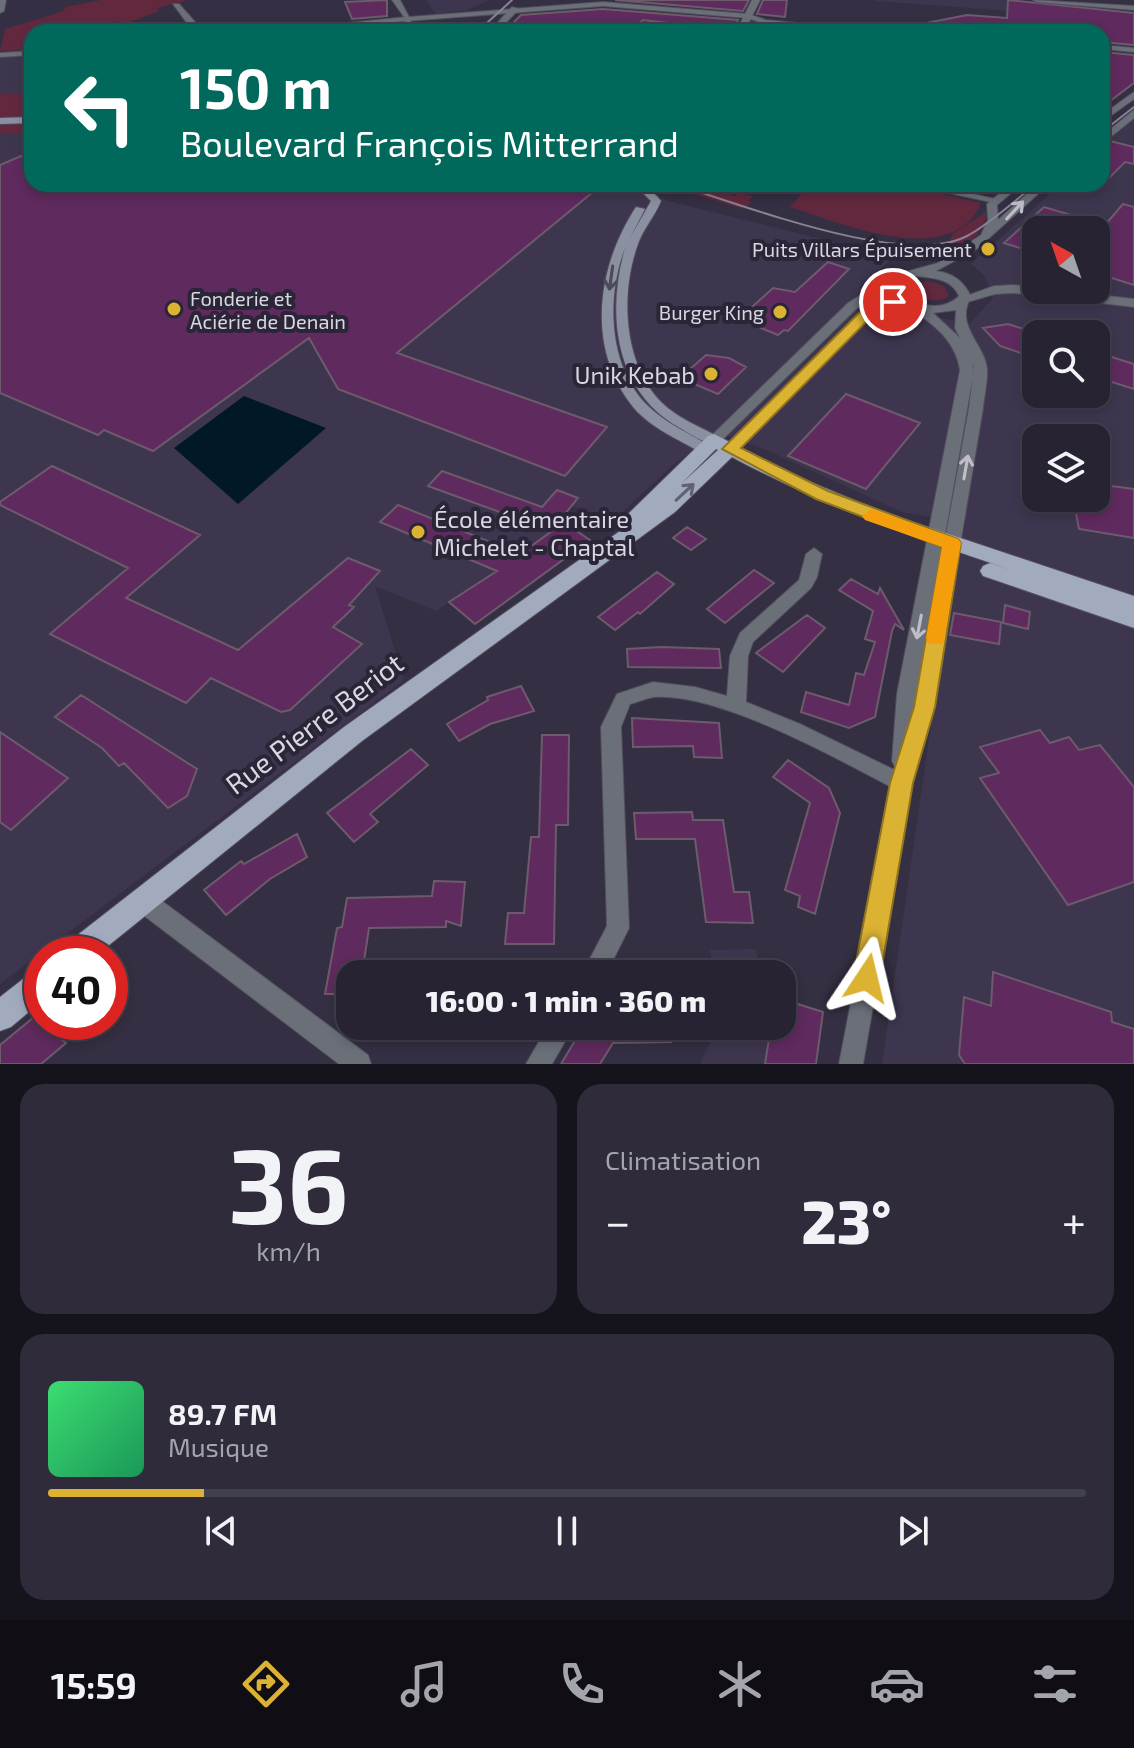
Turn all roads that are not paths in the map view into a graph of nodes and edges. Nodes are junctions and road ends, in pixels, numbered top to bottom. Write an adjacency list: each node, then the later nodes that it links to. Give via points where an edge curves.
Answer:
1 (2, 0): 9 (street)
2 (396, 0): 11 (street)
3 (756, 0): 10 (street)
4 (1037, 0): 7 (street)
5 (624, 2): 8 (street); 10 (street)
6 (176, 6): 12 (street)
7 (1134, 8)
8 (515, 9): 11 (street); 15 (street)
9 (0, 11)
10 (748, 16): 16 (street); 17 (street)
11 (407, 19): 13 (street); 14 (street)
12 (191, 24)
13 (368, 24)
14 (410, 24)
15 (501, 24)
16 (744, 24)
17 (784, 24)
18 (1110, 48): 19 (street)
19 (1134, 50)
20 (24, 54): 21 (street)
21 (0, 55)
22 (1134, 95): 23 (street)
23 (1110, 113)
24 (1134, 113): 27 (street)
25 (24, 120): 26 (main road)
26 (0, 121)
27 (1110, 134)
28 (637, 192): 41 (main road, via 644,202 623,235 612,268 608,316 623,382 638,405 659,421)
29 (954, 192): 32 (street)
30 (1006, 192): 32 (street)
31 (1035, 192): 33 (street, Rue Pierre Beriot, one-way to 31)
32 (995, 200): 33 (street)
33 (986, 235): 34 (street, Rue Pierre Beriot)
34 (954, 259): 35 (street, Rue Pierre Beriot); 37 (street)
35 (919, 272): 36 (street, Rue Pierre Beriot); 37 (street)
36 (895, 278): 39 (street, via 892,289); 41 (street, Rue Pierre Beriot, via 852,306)
37 (949, 278): 38 (street, via 964,290)
38 (963, 300): 39 (street, Rue Pierre Beriot, via 940,309); 40 (street, Rue Pierre Beriot, via 1013,289); 42 (street, one-way to 38, via 981,374 977,354 961,328)
39 (909, 303): 41 (street, Rue Pierre Beriot, via 881,304 868,311); 42 (street, via 959,345 967,370)
40 (1134, 303)
41 (718, 449): 42 (main road, via 818,505); 48 (main road, Rue Pierre Beriot, via 668,507 333,750)
42 (943, 547): 44 (main road); 45 (main road); 47 (street, via 906,694)
43 (814, 554): 46 (street, via 805,584 746,638 739,656)
44 (1134, 604)
45 (1134, 620)
46 (736, 705): 47 (street); 50 (street, via 700,694 642,692 615,708 611,727 618,928)
47 (902, 783): 56 (street)
48 (142, 900): 49 (main road, Rue Pierre Beriot); 54 (street)
49 (98, 936)
50 (601, 960)
51 (24, 997): 52 (main road)
52 (0, 1016)
53 (553, 1040): 55 (street)
54 (359, 1064)
55 (538, 1064)
56 (851, 1064)

